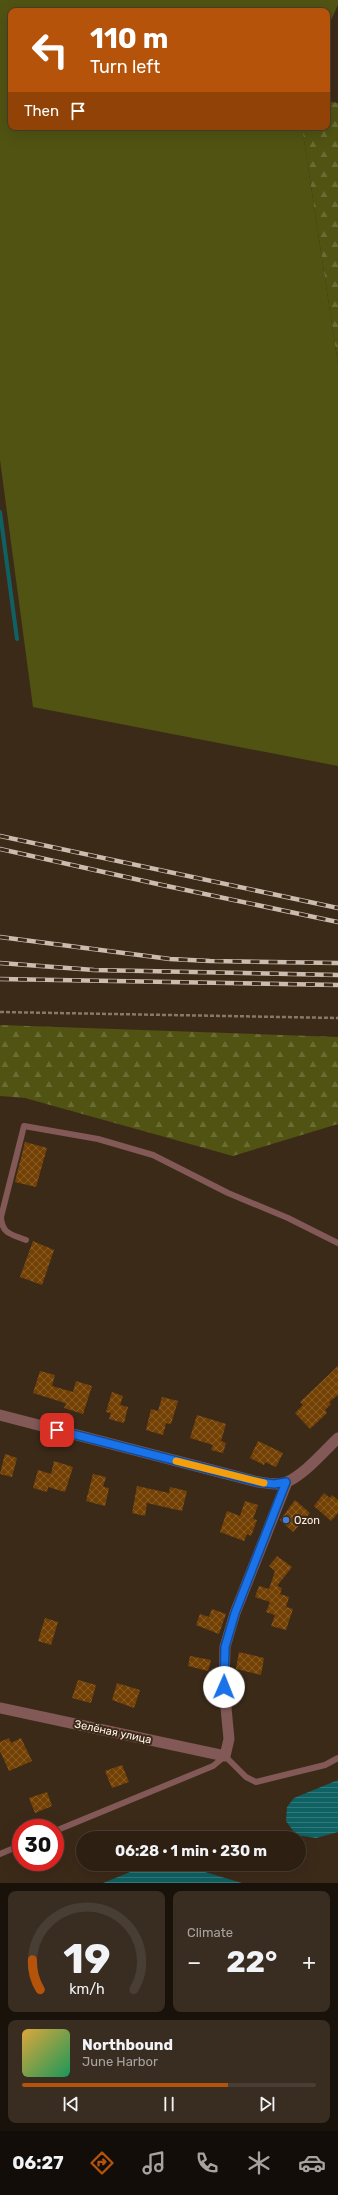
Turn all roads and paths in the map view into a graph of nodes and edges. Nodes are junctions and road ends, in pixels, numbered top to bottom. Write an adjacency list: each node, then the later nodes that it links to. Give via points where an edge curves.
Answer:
1 (0, 1012): 2 (path)
2 (338, 1018)
3 (26, 1240): 4 (lane, via 6,1232 1,1227 0,1216 24,1126 98,1139 153,1155 228,1193 288,1218)
4 (338, 1243)
5 (0, 1415): 7 (street, via 258,1482)
6 (338, 1438): 7 (street)
7 (286, 1482): 9 (street, via 235,1613 225,1647 224,1687 229,1739)
8 (0, 1708): 9 (street, Зелёная улица)
9 (225, 1756): 10 (lane, via 246,1778 256,1782 325,1765); 11 (lane, via 213,1766)
10 (338, 1758)
11 (64, 1827)
12 (12, 1849): 13 (lane)
13 (0, 1854)

